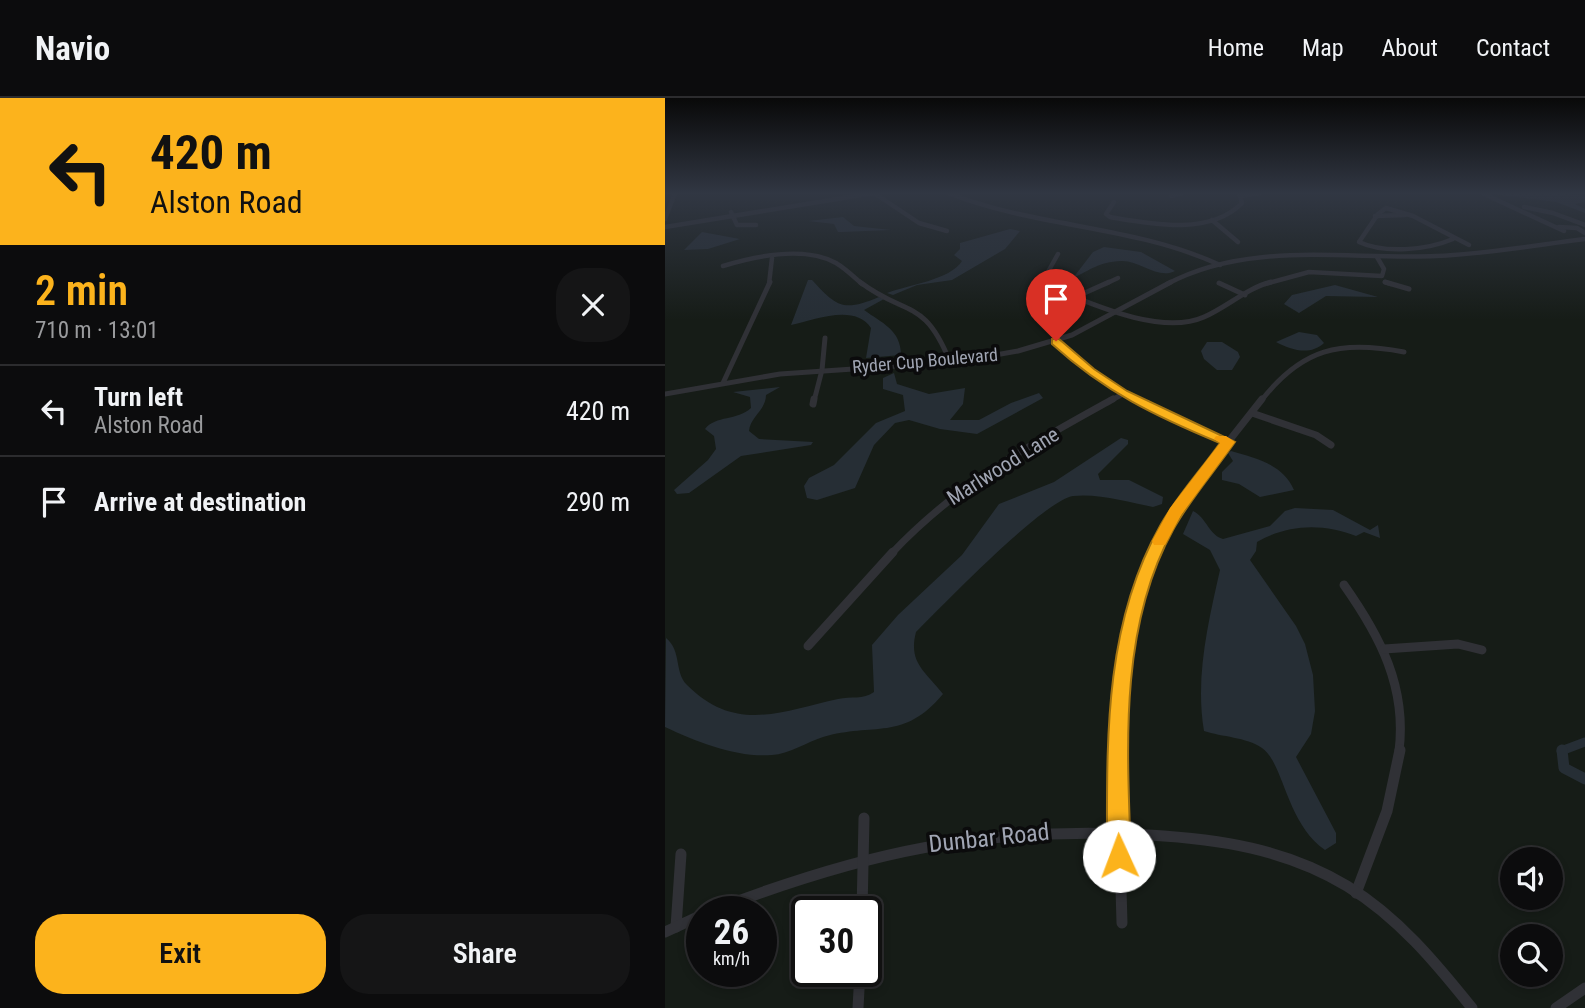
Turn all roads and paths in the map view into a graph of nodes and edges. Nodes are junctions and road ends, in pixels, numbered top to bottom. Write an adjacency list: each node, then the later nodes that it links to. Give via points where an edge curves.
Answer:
1 (1138, 235): 16 (street, via 1183,246)
2 (1230, 235): 7 (street)
3 (1366, 235): 9 (street, via 1359,243 1375,248)
4 (1447, 235): 5 (street)
5 (1453, 239): 8 (street); 9 (street, via 1434,246)
6 (1585, 239): 14 (street, Ryder Cup Boulevard)
7 (1238, 242)
8 (1469, 244)
9 (1404, 246): 14 (street)
10 (815, 250): 12 (street)
11 (1058, 254): 23 (street, via 1045,281)
12 (809, 256): 15 (street); 29 (street, via 831,260 871,290 918,310 938,331)
13 (1377, 257): 14 (street, Ryder Cup Boulevard); 16 (street, Ryder Cup Boulevard, via 1278,256); 19 (street)
14 (1416, 257)
15 (772, 258): 17 (street); 31 (street, via 769,288)
16 (1220, 265): 25 (street, Ryder Cup Boulevard, via 1170,282)
17 (723, 266)
18 (1118, 278): 23 (street)
19 (1383, 279): 21 (street); 22 (street, via 1315,271 1264,283)
20 (1219, 283): 22 (street)
21 (1409, 289)
22 (1245, 295): 25 (street, via 1189,322 1152,321)
23 (1078, 298): 24 (street); 25 (street)
24 (1060, 304)
25 (1116, 313): 27 (street, Ryder Cup Boulevard)
26 (825, 338): 30 (street)
27 (1056, 341): 29 (street, Ryder Cup Boulevard); 33 (street)
28 (1404, 352): 35 (street, via 1374,348 1314,355 1290,368)
29 (950, 362): 30 (street, Ryder Cup Boulevard)
30 (822, 370): 31 (street, Ryder Cup Boulevard); 34 (street)
31 (723, 383): 32 (street, Ryder Cup Boulevard)
32 (665, 394)
33 (1123, 394): 36 (street); 39 (street, Marlwood Lane, via 957,492 929,516)
34 (813, 404)
35 (1252, 412): 36 (street); 37 (street)
36 (1229, 442): 43 (street, via 1175,512 1138,597 1117,719)
37 (1331, 445)
38 (1344, 585): 40 (street)
39 (809, 646)
40 (1384, 649): 41 (street, via 1458,644); 46 (street, via 1399,700 1399,773 1387,817)
41 (1482, 650)
42 (864, 818): 45 (street)
43 (1118, 833): 45 (street, Dunbar Road, via 1026,831 915,846); 46 (street, Dunbar Road, via 1241,842 1321,872); 49 (street)
44 (681, 854): 50 (street)
45 (862, 859): 47 (street, Dunbar Road); 48 (street)
46 (1356, 892): 54 (street, Dunbar Road, via 1417,945)
47 (751, 896)
48 (862, 896)
49 (1122, 923)
50 (671, 929)
51 (859, 987): 53 (street)
52 (1585, 988): 55 (street)
53 (858, 1008)
54 (1472, 1008)
55 (1556, 1008)

